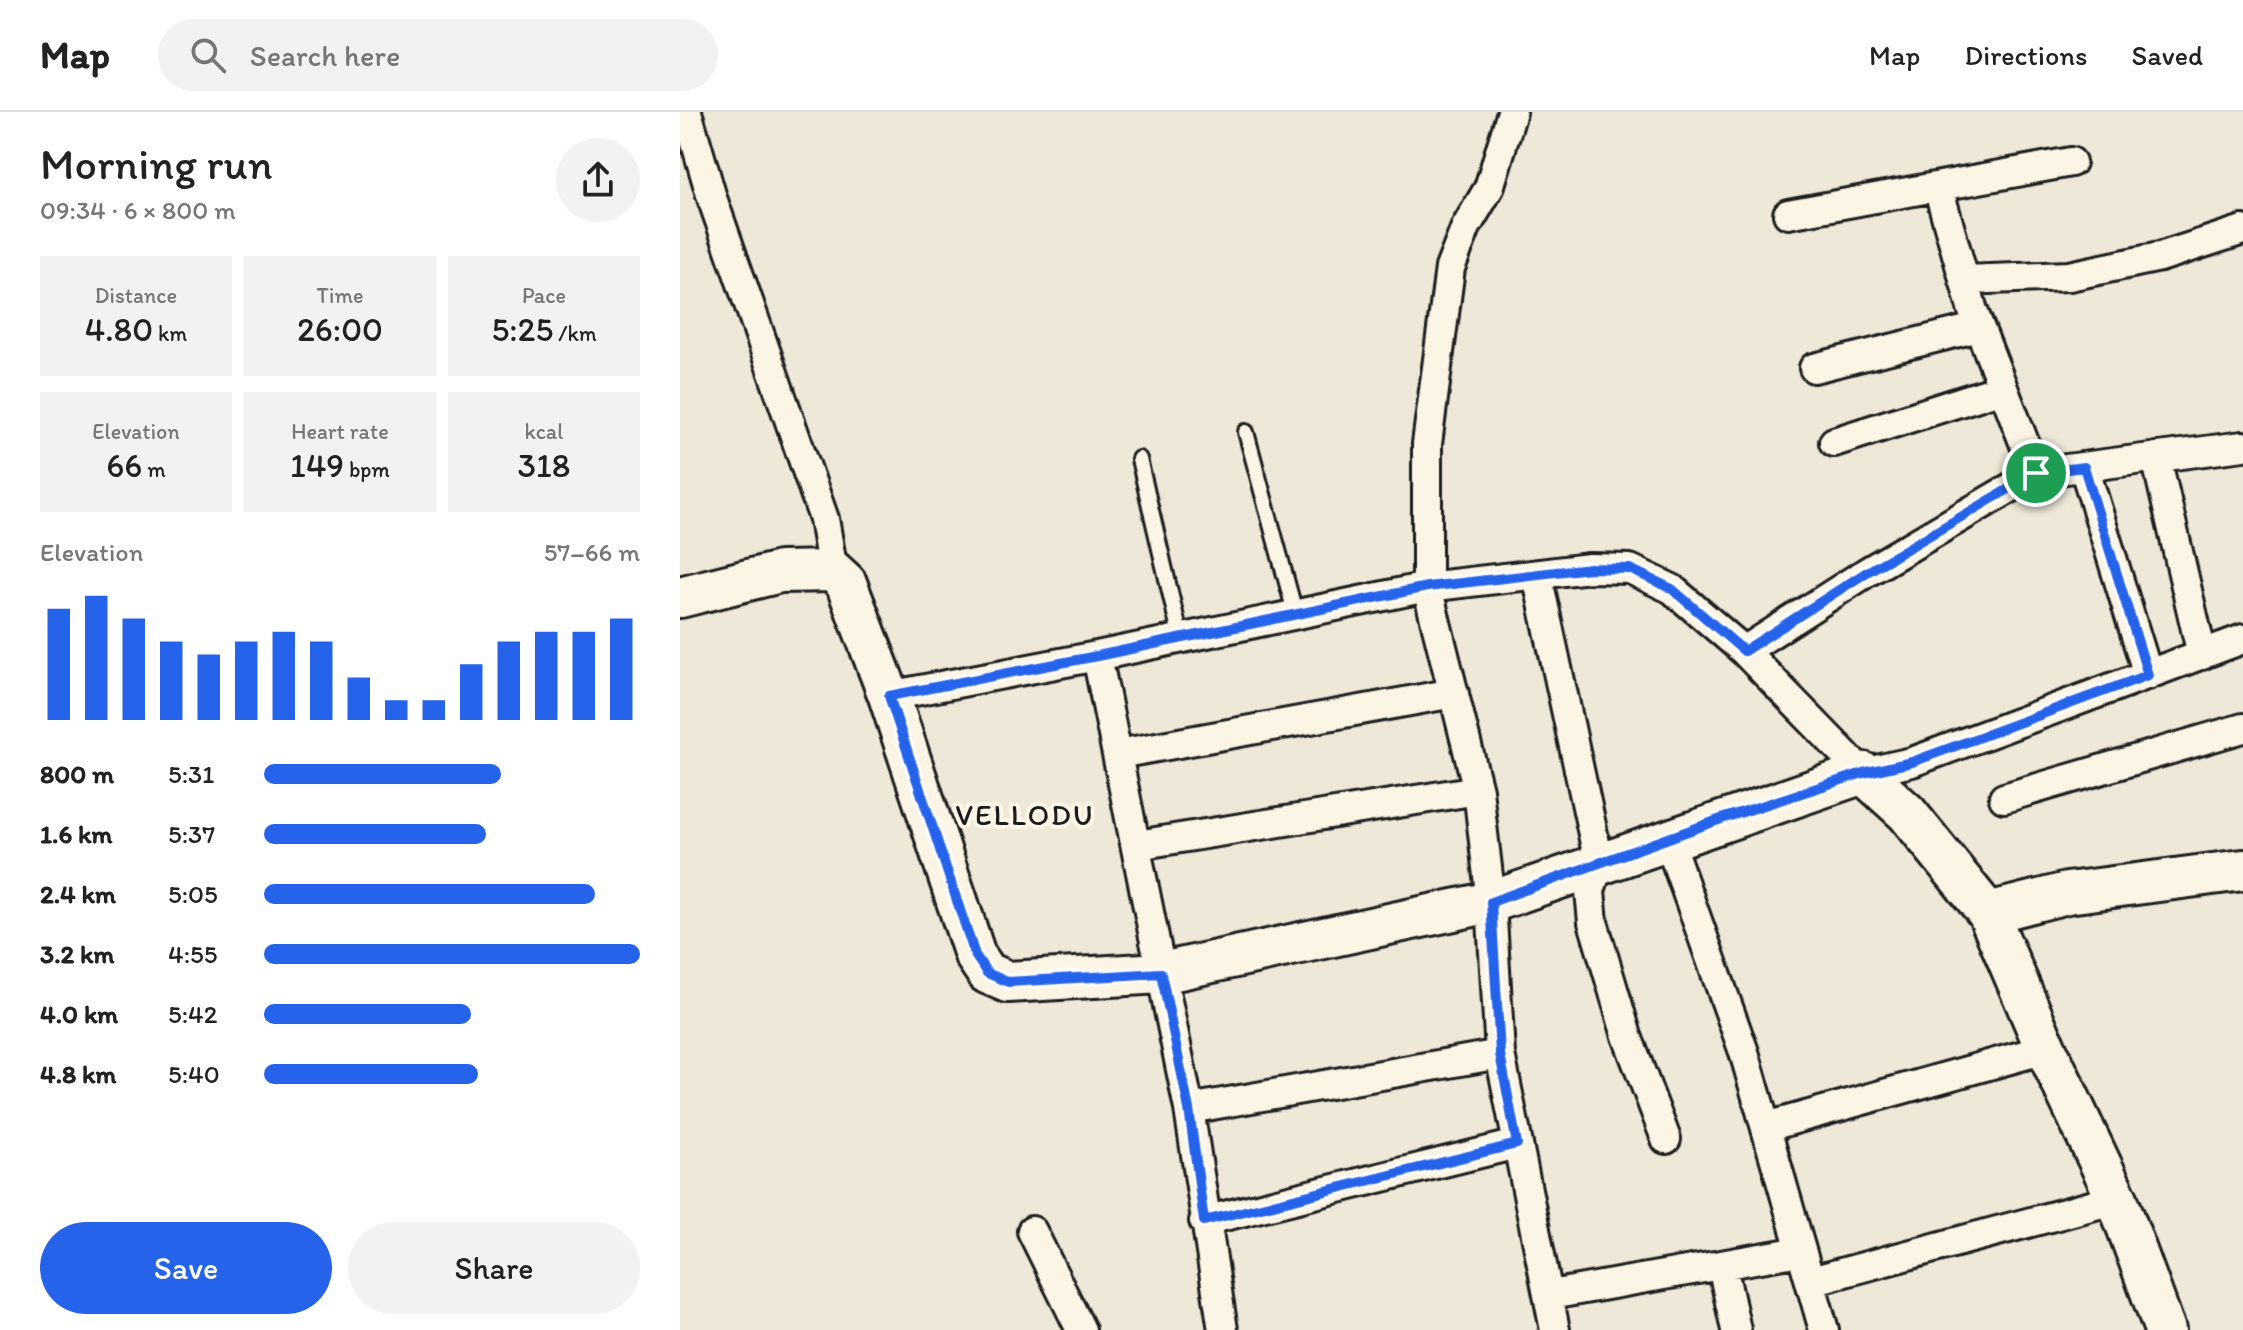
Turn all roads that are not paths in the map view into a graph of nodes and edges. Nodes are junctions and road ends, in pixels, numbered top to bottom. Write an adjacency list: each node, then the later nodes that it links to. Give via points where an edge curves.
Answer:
1 (687, 112): 18 (street, via 824,519)
2 (1512, 112): 20 (street, via 1489,188 1450,268 1427,444)
3 (2071, 162): 4 (street)
4 (1938, 187): 5 (street); 7 (street)
5 (1788, 214)
6 (2243, 230): 7 (street, via 2160,257 2069,276)
7 (1964, 280): 8 (street)
8 (1979, 327): 9 (street); 10 (street)
9 (1814, 368)
10 (2003, 388): 12 (street); 17 (street)
11 (1246, 432): 22 (lane)
12 (1834, 442)
13 (2243, 446): 14 (street)
14 (2156, 457): 16 (street); 26 (street)
15 (1139, 459): 23 (lane)
16 (2084, 467): 17 (street); 28 (street)
17 (2036, 473): 25 (street)
18 (833, 571): 21 (main road, via 780,572); 30 (main road, via 851,595)
19 (1537, 575): 20 (street); 25 (street, via 1630,569 1672,589); 38 (street)
20 (1427, 587): 22 (street); 29 (street)
21 (680, 597)
22 (1296, 616): 23 (street)
23 (1181, 639): 27 (street)
24 (2243, 639): 26 (street)
25 (1744, 651): 33 (street)
26 (2202, 655): 28 (street)
27 (1097, 656): 30 (street); 32 (street)
28 (2148, 675): 33 (street, via 1912,762)
29 (1454, 693): 32 (street); 34 (street)
30 (889, 696): 42 (main road, via 975,955 987,973 1008,982)
31 (2243, 728): 35 (street)
32 (1118, 754): 37 (street)
33 (1863, 773): 36 (main road); 41 (main road, via 1907,813)
34 (1478, 790): 37 (street); 40 (street)
35 (2004, 798)
36 (1668, 839): 38 (main road); 46 (street)
37 (1137, 845): 42 (street)
38 (1599, 862): 40 (main road); 47 (street, via 1590,891 1593,922 1627,1036)
39 (2243, 870): 41 (main road, via 2067,893)
40 (1491, 902): 42 (main road); 44 (street)
41 (1988, 913): 43 (main road)
42 (1161, 973): 45 (street)
43 (2046, 1049): 46 (street); 49 (main road)
44 (1500, 1054): 45 (street); 48 (street)
45 (1189, 1109): 50 (street)
46 (1766, 1127): 52 (street)
47 (1666, 1139)
48 (1517, 1144): 50 (street); 55 (street)
49 (2117, 1199): 54 (street); 61 (main road)
50 (1204, 1221): 57 (street)
51 (1032, 1231): 56 (street)
52 (1800, 1251): 53 (street); 54 (street)
53 (1722, 1265): 55 (street); 59 (street)
54 (1811, 1281): 60 (street)
55 (1550, 1295): 58 (street)
56 (1081, 1330)
57 (1223, 1330)
58 (1555, 1330)
59 (1736, 1330)
60 (1824, 1330)
61 (2165, 1330)

